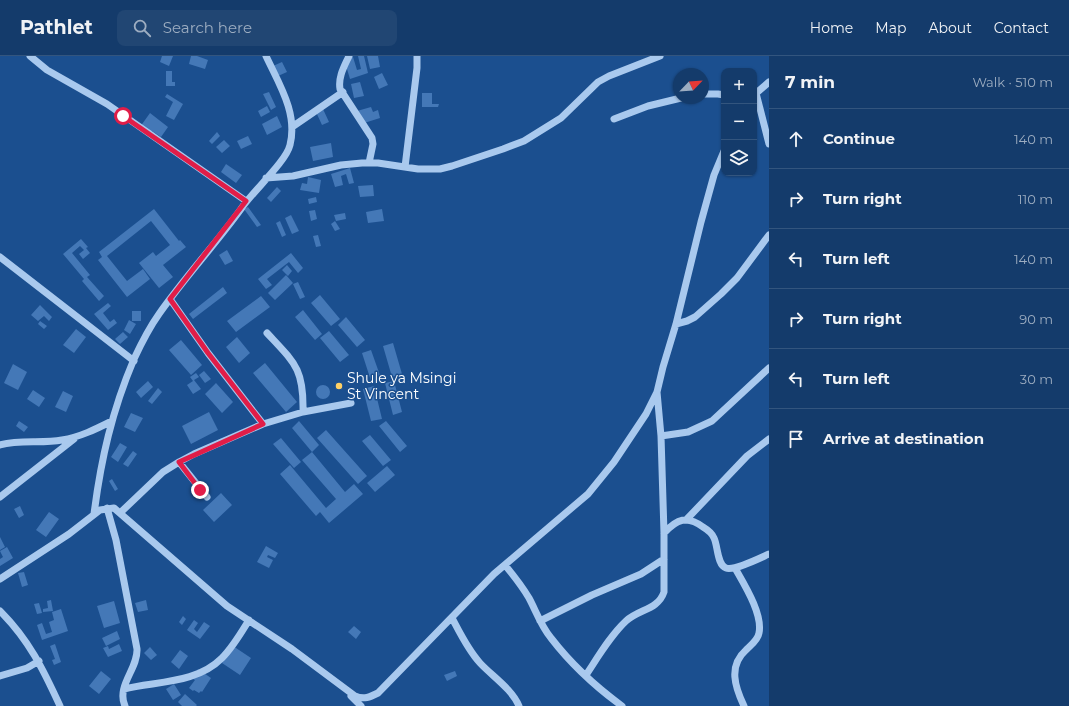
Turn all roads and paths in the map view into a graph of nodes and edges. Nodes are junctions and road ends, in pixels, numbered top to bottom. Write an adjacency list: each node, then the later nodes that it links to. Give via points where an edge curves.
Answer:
1 (266, 56): 14 (street, via 284,92)
2 (349, 56): 7 (street, via 340,76 339,83)
3 (417, 56): 18 (street)
4 (660, 56): 18 (street, via 598,82 562,118 524,141 440,169)
5 (34, 57): 20 (street, via 56,76 107,104)
6 (769, 82): 8 (street)
7 (343, 92): 14 (street); 17 (street, via 372,138)
8 (757, 92)
9 (709, 94): 10 (street)
10 (721, 94)
11 (673, 100): 13 (street, via 648,106)
12 (757, 101): 15 (street)
13 (614, 119)
14 (292, 126): 19 (street, via 290,147)
15 (769, 144)
16 (721, 158): 24 (street, via 701,222)
17 (369, 163): 18 (street); 19 (street, via 341,165 293,176)
18 (405, 167)
19 (266, 178): 20 (street)
20 (246, 201): 23 (street)
21 (769, 235): 24 (street, via 737,278 721,294 695,317)
22 (0, 257): 26 (street)
23 (170, 299): 26 (street, via 158,315); 32 (street)
24 (676, 324): 28 (street)
25 (267, 333): 30 (street, via 288,355 300,373)
26 (134, 361): 31 (street)
27 (769, 368): 33 (street, via 712,421 688,432)
28 (657, 392): 33 (street); 47 (street, via 646,414 614,462 588,494)
29 (351, 403): 30 (street)
30 (304, 412): 32 (street)
31 (112, 421): 34 (street); 42 (street, via 103,454)
32 (263, 424): 37 (street)
33 (661, 436): 44 (street)
34 (78, 437): 36 (street, via 61,441); 38 (street)
35 (769, 439): 43 (street, via 747,456)
36 (0, 445)
37 (179, 462): 39 (street); 41 (street, via 163,472)
38 (0, 497)
39 (207, 497)
40 (107, 508): 41 (street, via 114,508); 42 (street); 58 (street, via 116,540 137,649 136,661)
41 (120, 513): 52 (street, via 214,596)
42 (94, 514): 49 (street, via 69,534)
43 (686, 520): 44 (street, via 677,522); 48 (street, via 697,523 713,536 722,566)
44 (664, 533): 46 (street)
45 (769, 554): 48 (street)
46 (664, 559): 53 (street, via 641,574); 56 (street, via 664,592 660,600 626,621)
47 (505, 565): 51 (street); 53 (street, via 521,585)
48 (735, 568): 64 (street, via 756,609 759,621 759,634 754,643 741,654 734,674 737,691)
49 (0, 579)
50 (0, 611): 54 (street, via 24,638)
51 (452, 618): 57 (street, via 378,693 360,698); 62 (street, via 478,662 506,688)
52 (249, 620): 57 (street); 58 (street, via 229,650 211,666 176,681)
53 (540, 621): 56 (street, via 551,638)
54 (39, 661): 55 (street, via 27,668); 59 (street)
55 (0, 676)
56 (586, 676): 63 (street)
57 (342, 686): 61 (street)
58 (124, 689): 60 (street, via 122,694)
59 (60, 706)
60 (125, 706)
61 (361, 706)
62 (519, 706)
63 (622, 706)
64 (744, 706)

